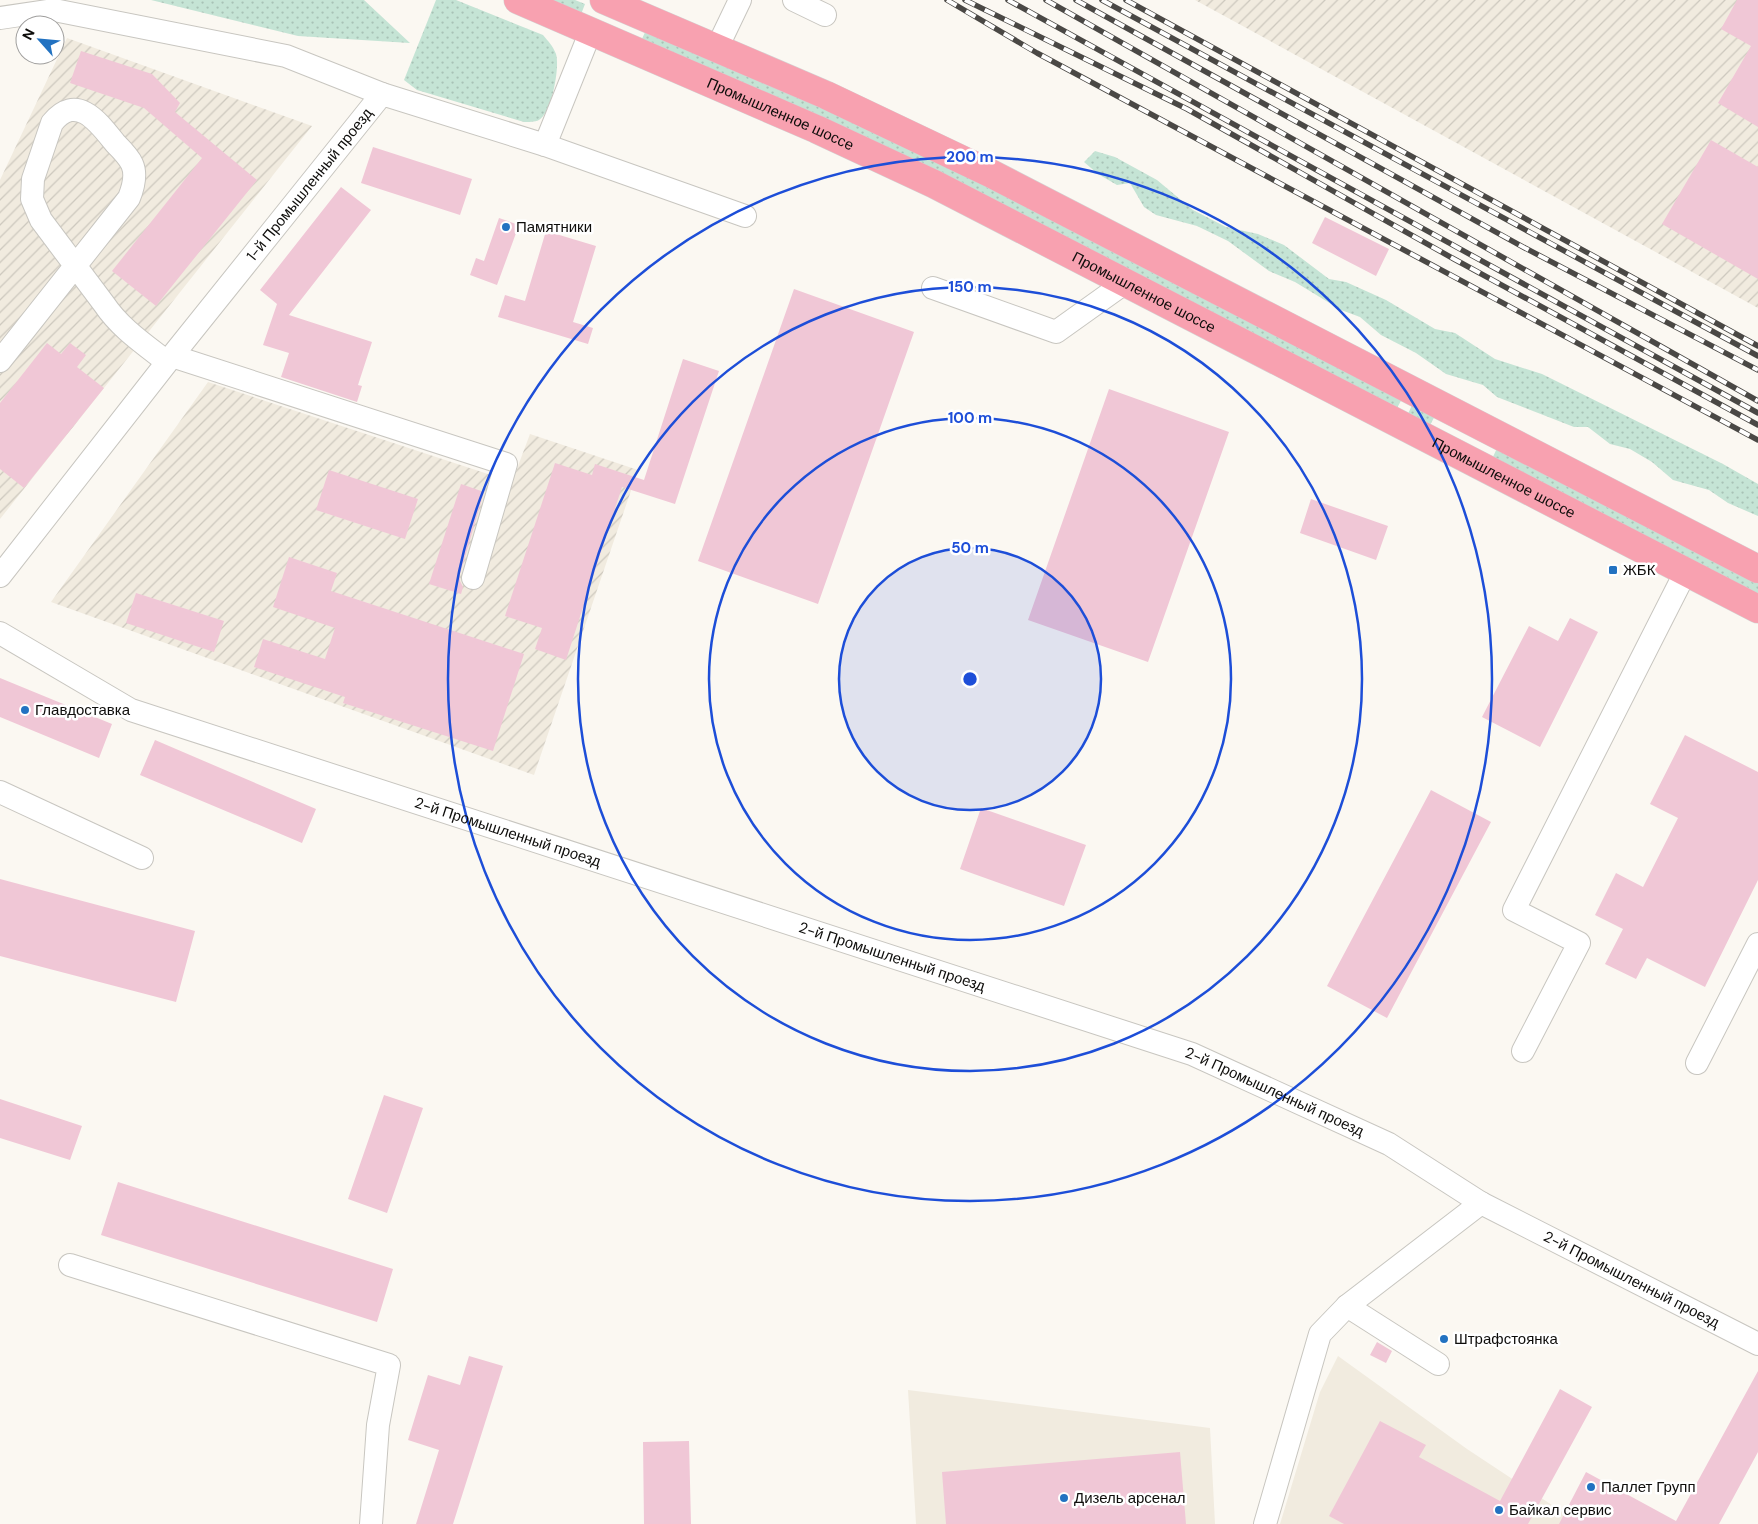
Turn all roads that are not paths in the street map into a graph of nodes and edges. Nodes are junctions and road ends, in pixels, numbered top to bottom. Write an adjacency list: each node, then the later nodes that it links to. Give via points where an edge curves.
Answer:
1 (518, 0): 7 (main road, Промышленное шоссе)
2 (604, 0): 7 (main road); 8 (main road)
3 (740, 0): 8 (lane)
4 (794, 0): 5 (lane)
5 (825, 15)
6 (0, 18): 9 (lane, via 54,10 286,56)
7 (590, 33): 10 (lane); 13 (main road, Промышленное шоссе, via 816,129 934,184)
8 (717, 48): 17 (main road, via 826,95 990,173)
9 (382, 94): 10 (lane, 1-й Промышленный проезд); 15 (lane, 1-й Промышленный проезд)
10 (545, 145): 11 (lane, 1-й Промышленный проезд)
11 (746, 216)
12 (75, 266): 12 (lane, via 129,198 134,172 132,163 97,120 82,112 66,111 52,123 31,190 40,220); 15 (lane, via 115,320); 16 (lane)
13 (1126, 282): 14 (lane, via 1056,332); 18 (main road, Промышленное шоссе)
14 (933, 288)
15 (169, 359): 21 (lane, 1-й Промышленный проезд); 22 (lane, via 506,464)
16 (0, 361)
17 (1468, 419): 18 (main road); 19 (main road)
18 (1452, 450): 20 (main road, Промышленное шоссе)
19 (1758, 569)
20 (1686, 571): 23 (main road, Промышленное шоссе); 28 (lane, via 1514,910 1580,943)
21 (0, 576)
22 (473, 578)
23 (1758, 609)
24 (0, 633): 30 (lane, 2-й Промышленный проезд, via 131,710 1192,1054 1389,1144)
25 (0, 792): 26 (lane)
26 (142, 858)
27 (1758, 944): 29 (lane)
28 (1523, 1051)
29 (1697, 1063)
30 (1481, 1203): 32 (lane); 33 (lane, 2-й Промышленный проезд)
31 (70, 1266): 35 (lane, via 389,1365 378,1425)
32 (1346, 1306): 34 (lane); 36 (lane, via 1320,1334)
33 (1758, 1344)
34 (1438, 1364)
35 (371, 1524)
36 (1265, 1524)

